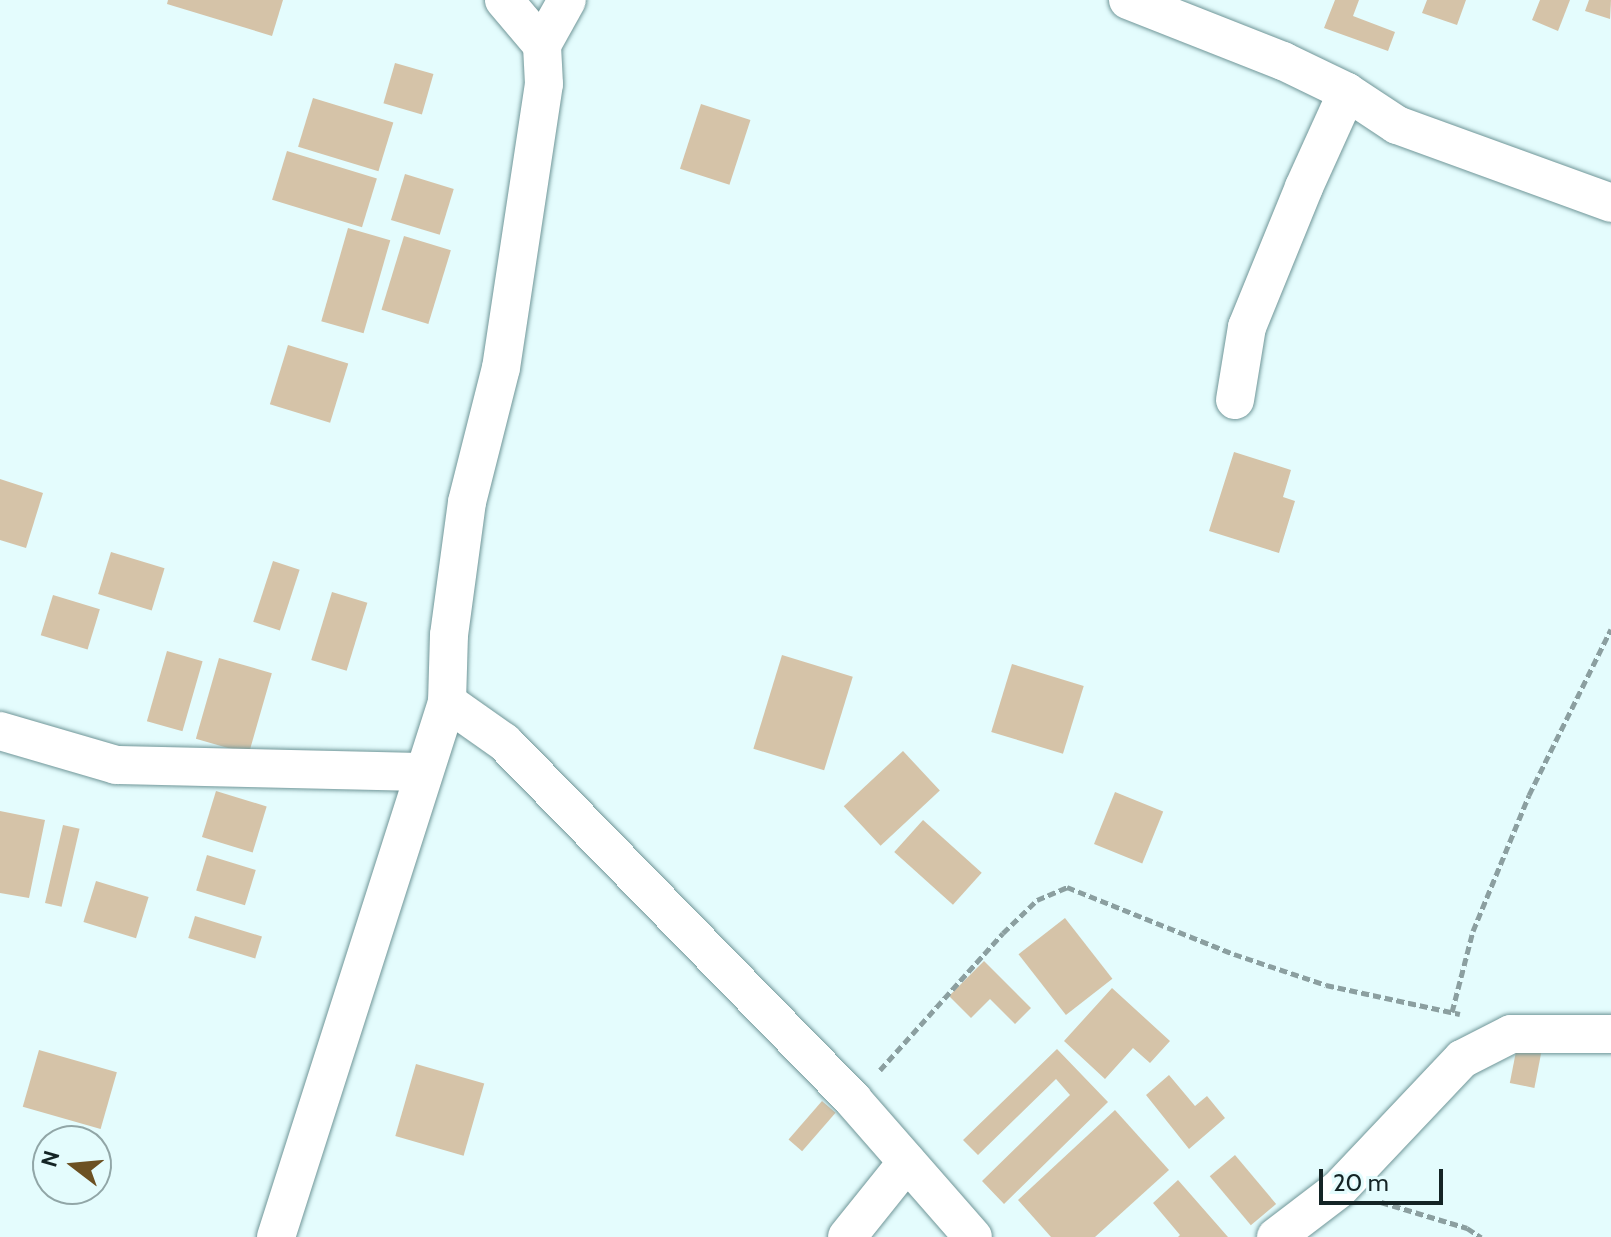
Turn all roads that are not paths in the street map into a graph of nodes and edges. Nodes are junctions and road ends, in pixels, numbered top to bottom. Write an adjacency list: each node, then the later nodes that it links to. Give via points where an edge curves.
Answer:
1 (504, 0): 4 (street)
2 (567, 0): 4 (street)
3 (1128, 0): 5 (street)
4 (542, 45): 8 (street, via 544,84 501,368 467,502 449,635)
5 (1347, 92): 6 (street, via 1397,125); 7 (street, via 1247,327)
6 (1611, 203)
7 (1235, 400)
8 (447, 702): 10 (street); 12 (street, via 504,742)
9 (0, 731): 10 (street, via 116,765)
10 (423, 772): 13 (street)
11 (1611, 1034): 16 (street, via 1511,1034 1462,1059 1339,1189)
12 (907, 1162): 14 (street); 15 (street)
13 (276, 1237)
14 (847, 1237)
15 (973, 1237)
16 (1276, 1237)

